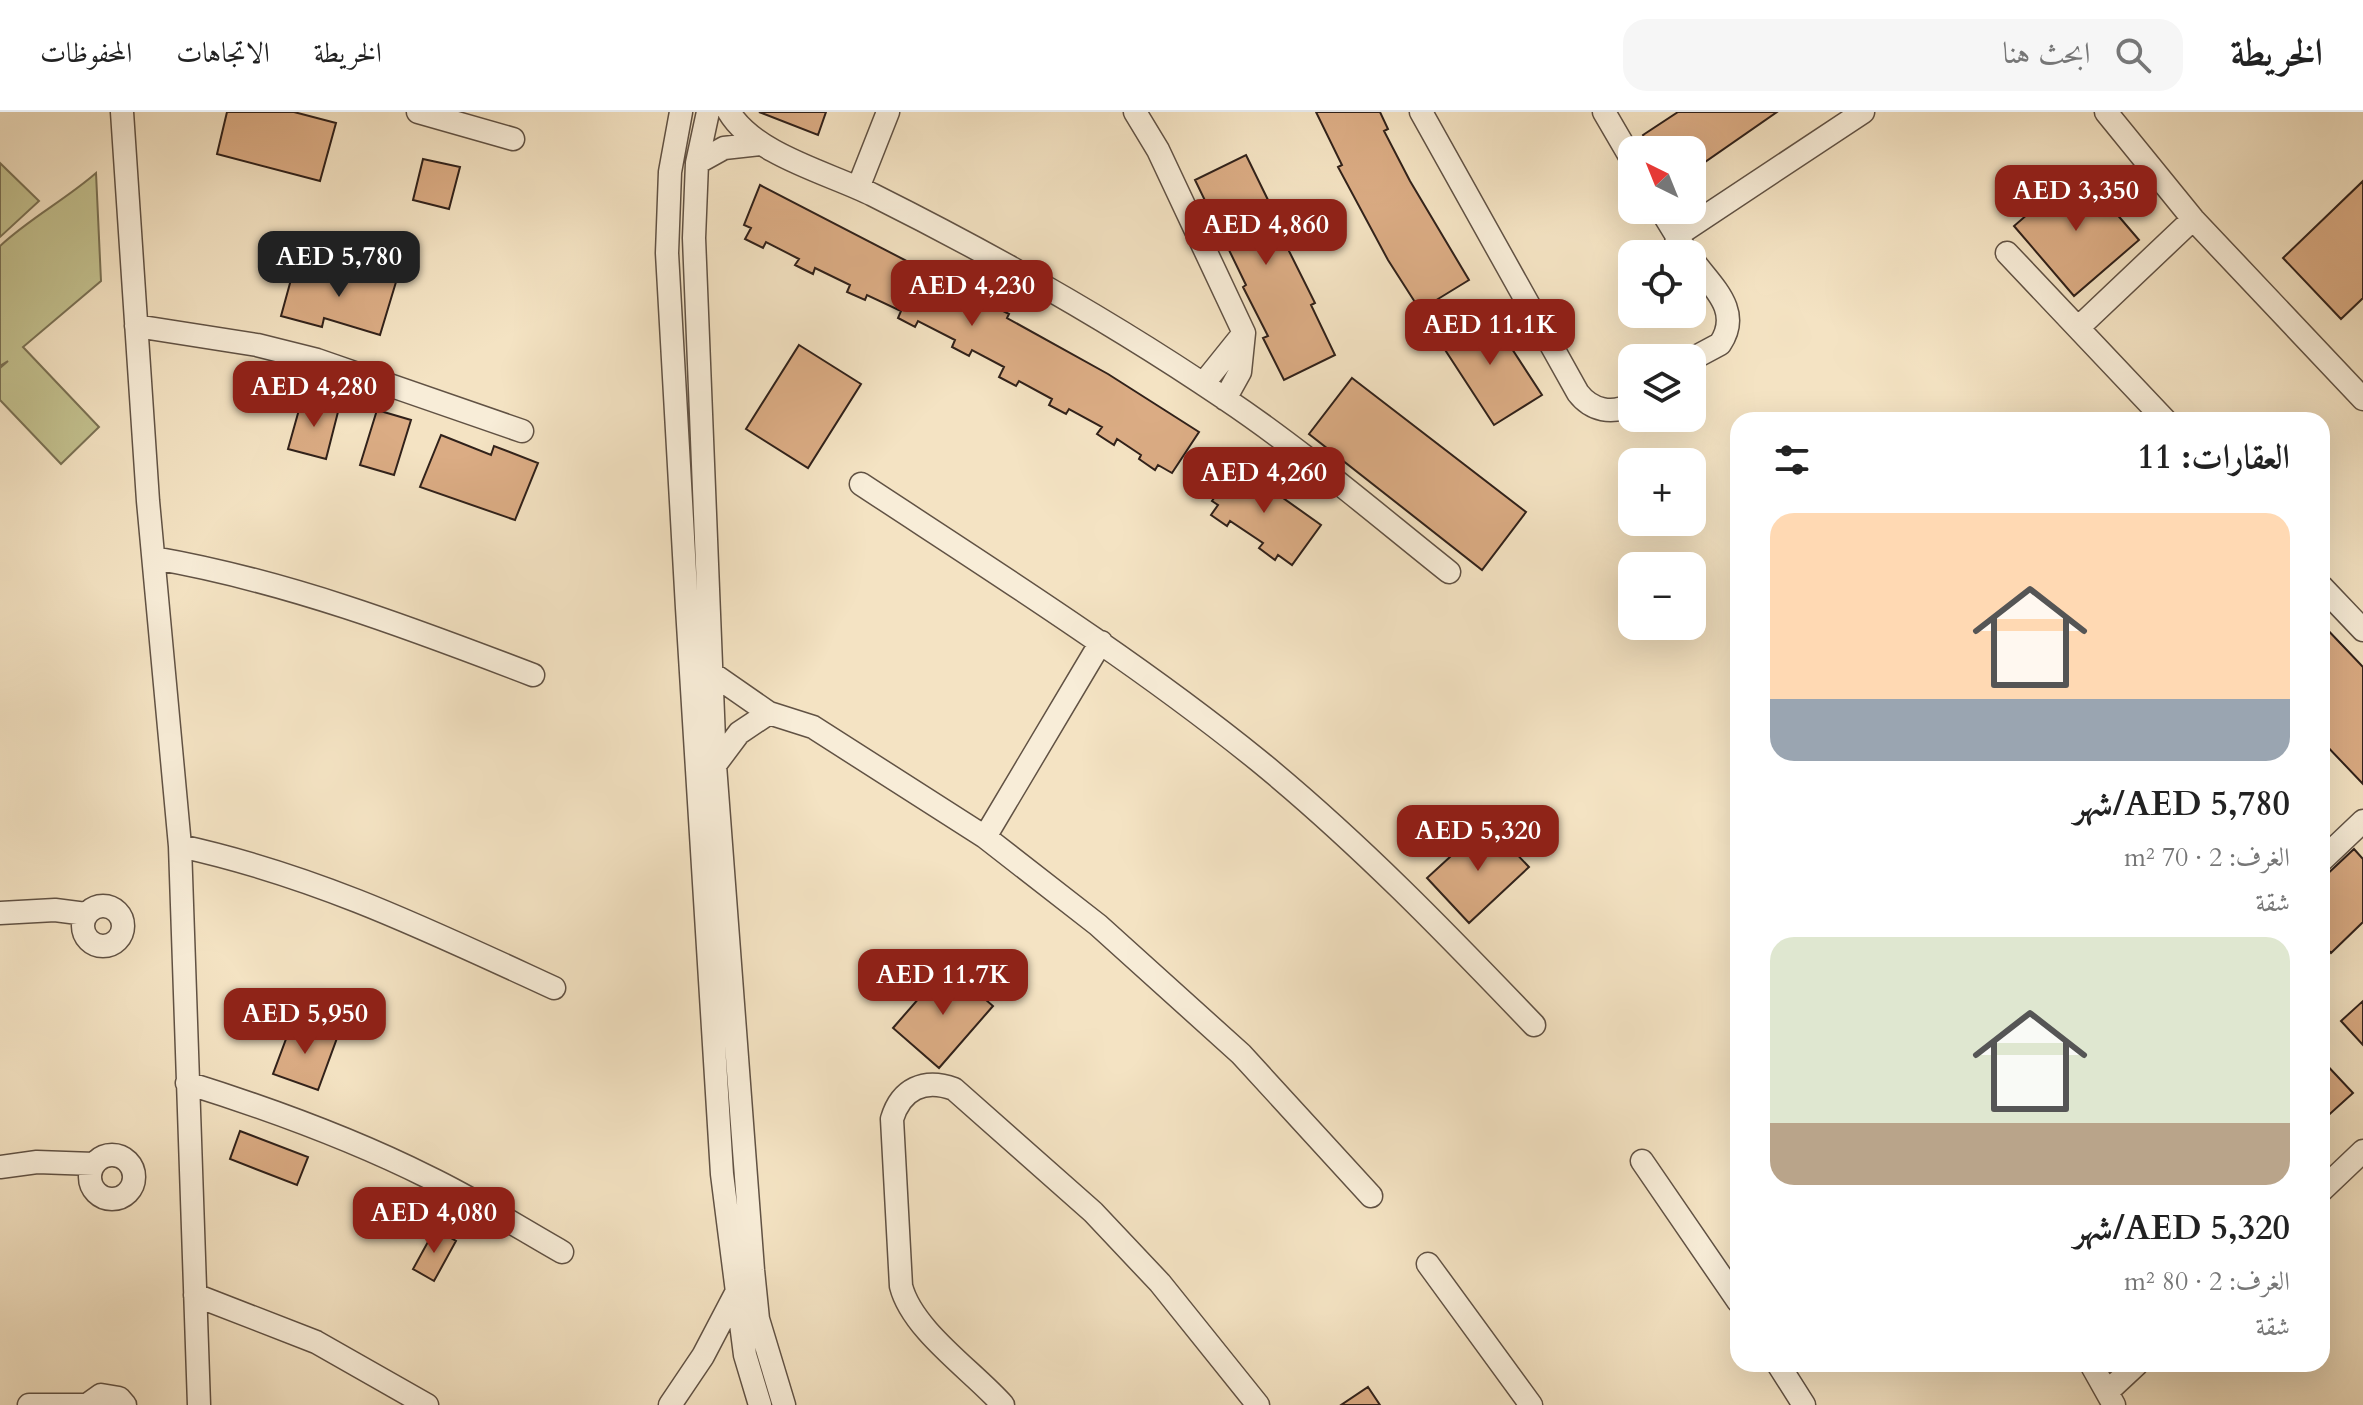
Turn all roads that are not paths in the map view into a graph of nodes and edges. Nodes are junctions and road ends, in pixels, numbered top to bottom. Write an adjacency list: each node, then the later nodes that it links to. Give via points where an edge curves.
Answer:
1 (122, 112): 21 (street)
2 (418, 112): 13 (street)
3 (681, 112): 61 (street, via 670,172 667,253 722,1174)
4 (708, 112): 15 (street)
5 (729, 112): 14 (street)
6 (888, 112): 16 (street)
7 (1135, 112): 23 (street)
8 (1604, 112): 12 (street)
9 (1863, 112): 18 (street)
10 (2106, 112): 17 (street)
11 (1424, 114): 25 (street)
12 (1618, 136)
13 (513, 139)
14 (760, 144): 15 (street, via 724,148); 16 (street)
15 (697, 163): 39 (street, via 694,238)
16 (858, 188): 26 (street, via 1045,286)
17 (2193, 219): 22 (street); 29 (street)
18 (1689, 240)
19 (2007, 253): 22 (street)
20 (1706, 280): 24 (street, via 1716,304 1716,322)
21 (136, 326): 32 (street, via 317,360); 34 (street)
22 (2078, 328): 31 (street)
23 (1244, 333): 26 (street); 28 (street, via 1240,372)
24 (1705, 344)
25 (1566, 367): 27 (street, via 1595,393); 30 (street, via 1589,404 1607,410)
26 (1203, 384): 28 (street)
27 (1618, 397)
28 (1225, 399): 35 (street)
29 (2363, 399)
30 (1618, 407)
31 (2157, 412)
32 (522, 431)
33 (861, 484): 38 (street)
34 (154, 558): 40 (street, via 271,582 385,618); 45 (street)
35 (1449, 572)
36 (2330, 595): 37 (street)
37 (2363, 630)
38 (1101, 642): 44 (street); 50 (street, via 1206,719 1333,824)
39 (710, 672): 41 (street); 42 (street)
40 (533, 675)
41 (769, 713): 42 (street, via 739,733); 44 (street, via 813,727)
42 (715, 765): 74 (street, via 758,1319)
43 (2363, 821): 46 (street)
44 (985, 837): 57 (street, via 1171,988 1298,1113)
45 (180, 846): 49 (street, via 349,895); 51 (street)
46 (2330, 852)
47 (0, 913): 48 (street)
48 (86, 914)
49 (554, 988)
50 (1534, 1025)
51 (187, 1083): 58 (street, via 372,1150); 62 (street)
52 (2363, 1151): 56 (street)
53 (1642, 1161): 60 (street)
54 (94, 1164): 55 (street)
55 (0, 1167)
56 (2330, 1182)
57 (1371, 1196)
58 (562, 1252)
59 (1428, 1264): 77 (street)
60 (1730, 1289)
61 (736, 1293): 72 (street); 73 (street, via 745,1355)
62 (195, 1295): 70 (street); 71 (street, via 316,1342)
63 (1783, 1372): 78 (street)
64 (2095, 1372): 66 (street)
65 (2131, 1372): 66 (street)
66 (2110, 1398)
67 (29, 1405): 68 (street)
68 (85, 1405): 69 (street, via 101,1395 119,1398)
69 (125, 1405)
70 (199, 1405)
71 (427, 1405)
72 (670, 1405)
73 (760, 1405)
74 (784, 1405)
75 (1003, 1405): 76 (street, via 911,1311 901,1286 892,1119 904,1096 927,1084 954,1089 1093,1212 1160,1283)
76 (1258, 1405)
77 (1531, 1405)
78 (1804, 1405)

